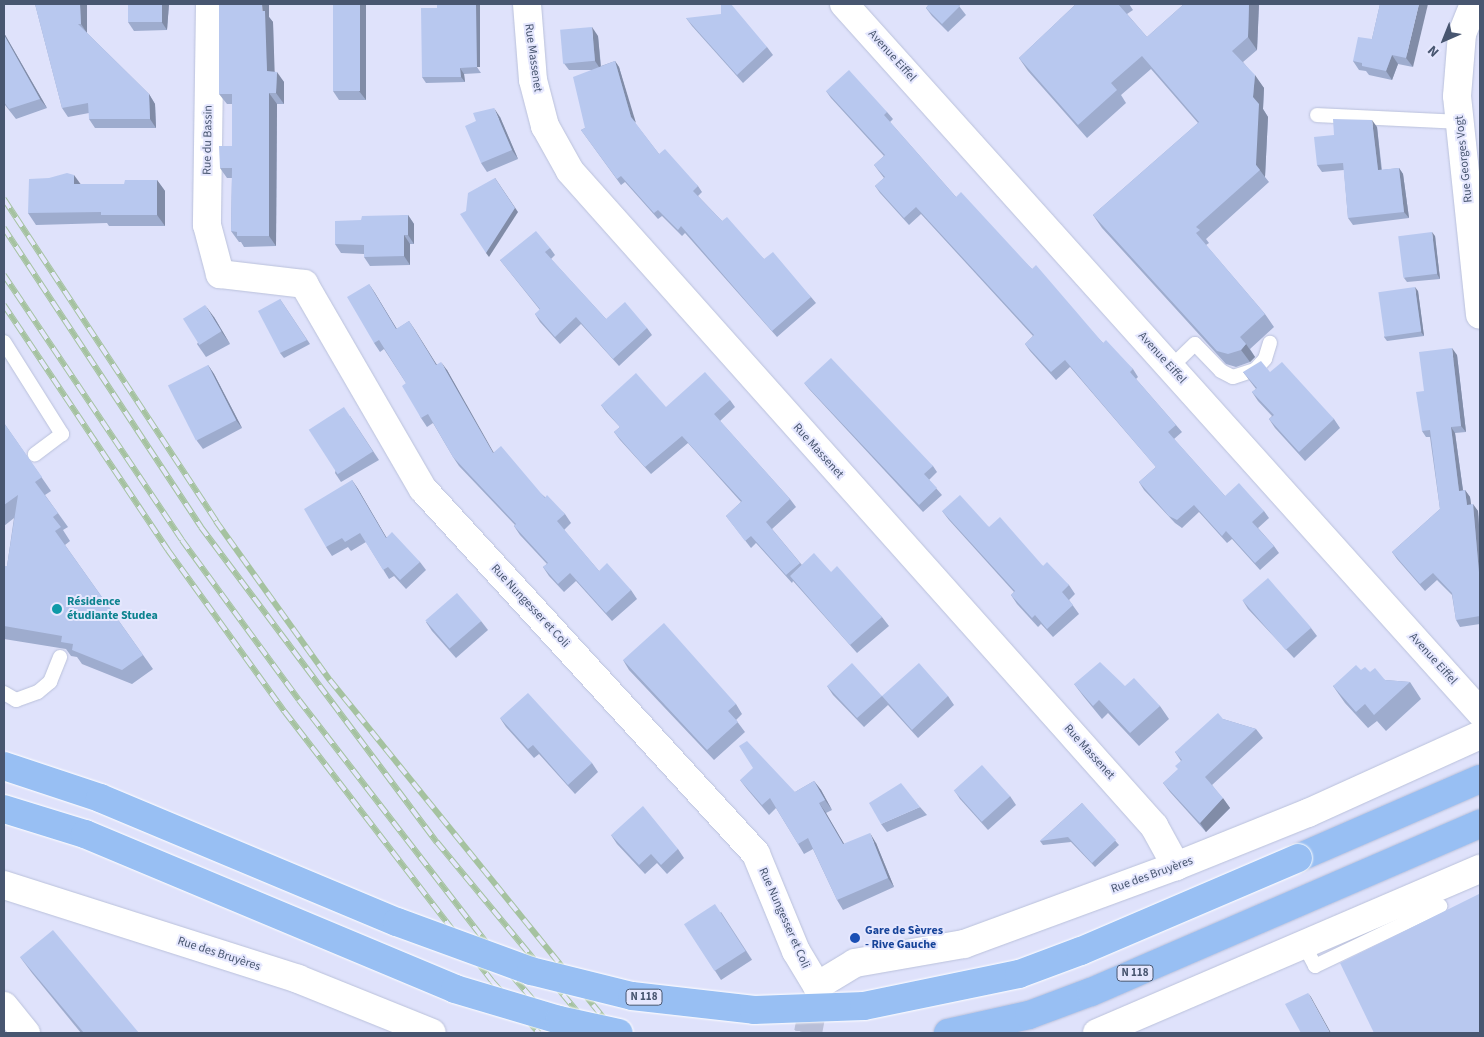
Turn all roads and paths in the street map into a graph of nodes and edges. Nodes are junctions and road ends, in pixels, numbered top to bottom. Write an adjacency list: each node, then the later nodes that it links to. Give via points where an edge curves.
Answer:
1 (210, 4): 7 (street, Rue du Bassin, via 207,225)
2 (527, 4): 21 (street, Rue Massenet, via 533,80 546,126 570,171 1154,826)
3 (1474, 4): 6 (street, Rue Georges Vogt, via 1462,34 1457,96)
4 (854, 7): 11 (street, Avenue Eiffel)
5 (1317, 115): 6 (lane)
6 (1460, 122): 8 (street, Rue Georges Vogt)
7 (220, 274): 26 (street, Rue Nungesser et Coli, via 304,284 423,489 756,854 796,951)
8 (1480, 315)
9 (4, 342): 12 (lane, via 62,434)
10 (1270, 343): 11 (lane, via 1265,359 1255,370 1233,377 1222,371 1196,344)
11 (1171, 367): 15 (street, Avenue Eiffel)
12 (36, 454)
13 (60, 657): 14 (lane, via 50,682 38,692 16,700)
14 (4, 693)
15 (1480, 712)
16 (1480, 735): 21 (street, Rue des Bruyères, via 1308,813)
17 (4, 766): 18 (highway, N 118, bridge, via 100,798 397,922 531,971 632,996 754,1010 864,1006 1019,974 1082,951)
18 (1480, 779)
19 (4, 809): 30 (highway, bridge, via 85,834 455,989 559,1020)
20 (1480, 824): 31 (highway, N 118, via 1091,992 1028,1015)
21 (1176, 866): 26 (street, Rue des Bruyères, via 964,944 855,963)
22 (1480, 869): 25 (street)
23 (4, 885): 29 (street, Rue des Bruyères, via 298,980)
24 (1440, 906): 25 (lane, via 1315,966)
25 (1304, 943): 32 (street)
26 (817, 986)
27 (4, 1006): 28 (street)
28 (26, 1033)
29 (432, 1033)
30 (620, 1033)
31 (948, 1033)
32 (1097, 1033)

